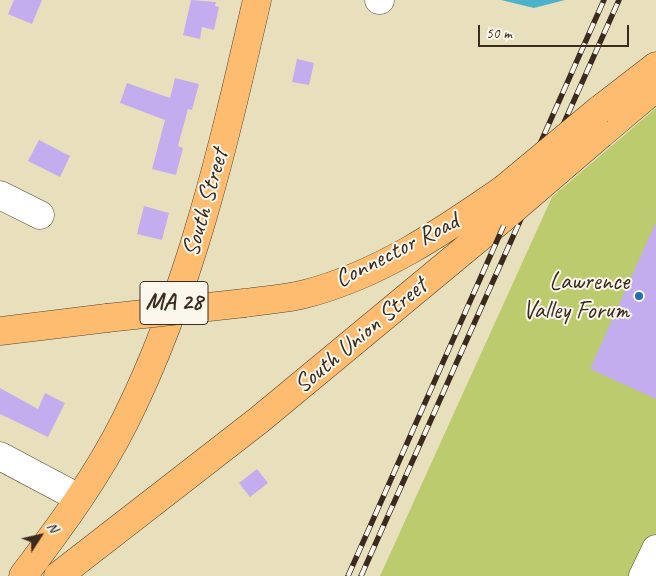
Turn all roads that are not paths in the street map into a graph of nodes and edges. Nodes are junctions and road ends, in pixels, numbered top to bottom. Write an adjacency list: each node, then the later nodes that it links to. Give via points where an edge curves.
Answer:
1 (257, 0): 10 (main road, South Street / MA 28, via 231,115 198,235 161,340 124,422)
2 (656, 66): 4 (main road)
3 (656, 87): 4 (main road, South Union Street)
4 (600, 122): 6 (main road, South Union Street, bridge)
5 (0, 195): 7 (street)
6 (506, 201): 8 (main road, Connector Road, bridge, via 359,276 304,295); 13 (main road, South Union Street, via 259,420)
7 (40, 215)
8 (0, 331)
9 (0, 456): 10 (street)
10 (79, 498): 12 (main road, South Street / MA 28)
11 (656, 550): 14 (street)
12 (23, 576)
13 (58, 576)
14 (643, 576)

